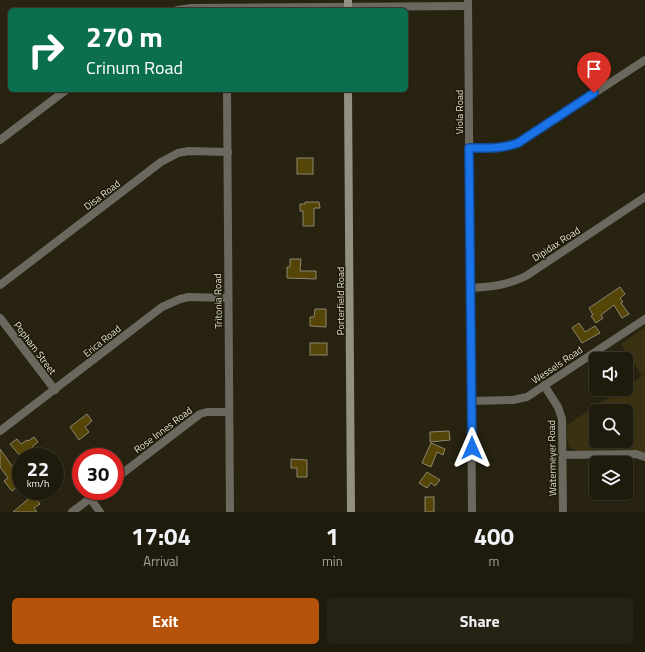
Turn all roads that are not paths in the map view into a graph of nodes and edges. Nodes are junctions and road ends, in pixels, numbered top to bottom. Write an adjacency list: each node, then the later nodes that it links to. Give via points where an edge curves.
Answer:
1 (468, 3): 2 (street); 10 (street, Viola Road)
2 (348, 5): 3 (street)
3 (227, 6): 4 (street)
4 (191, 8)
5 (645, 60): 10 (street, via 518,143 508,147)
6 (63, 92): 9 (street)
7 (227, 92): 11 (street, Tritonia Road)
8 (348, 92): 31 (street, Porterfield Road)
9 (0, 140)
10 (469, 148): 14 (street, Viola Road)
11 (228, 152): 13 (street, Disa Road, via 189,151 178,153 161,162); 15 (street, Tritonia Road)
12 (645, 197): 14 (street, Dipidax Road, via 526,276 495,287)
13 (0, 285)
14 (470, 288): 20 (street, Viola Road)
15 (228, 298): 19 (street, Erica Road, via 189,297 168,304); 21 (street, Tritonia Road)
16 (0, 318): 19 (street, Popham Street)
17 (645, 319): 18 (street, Wessels Road)
18 (544, 386): 20 (street, Wessels Road, via 521,399); 23 (street, Watermeyer Road, via 562,415)
19 (55, 390): 22 (street, Erica Road)
20 (471, 401): 32 (street, Viola Road)
21 (229, 412): 25 (street, Rose Innes Road, via 200,414); 30 (street, Tritonia Road)
22 (0, 431)
23 (562, 455): 24 (street, via 636,454); 33 (street, Watermeyer Road)
24 (645, 457)
25 (124, 472)
26 (87, 500): 28 (street)
27 (91, 500): 29 (street)
28 (72, 512)
29 (100, 512)
30 (230, 512)
31 (351, 512)
32 (472, 512)
33 (563, 512)

